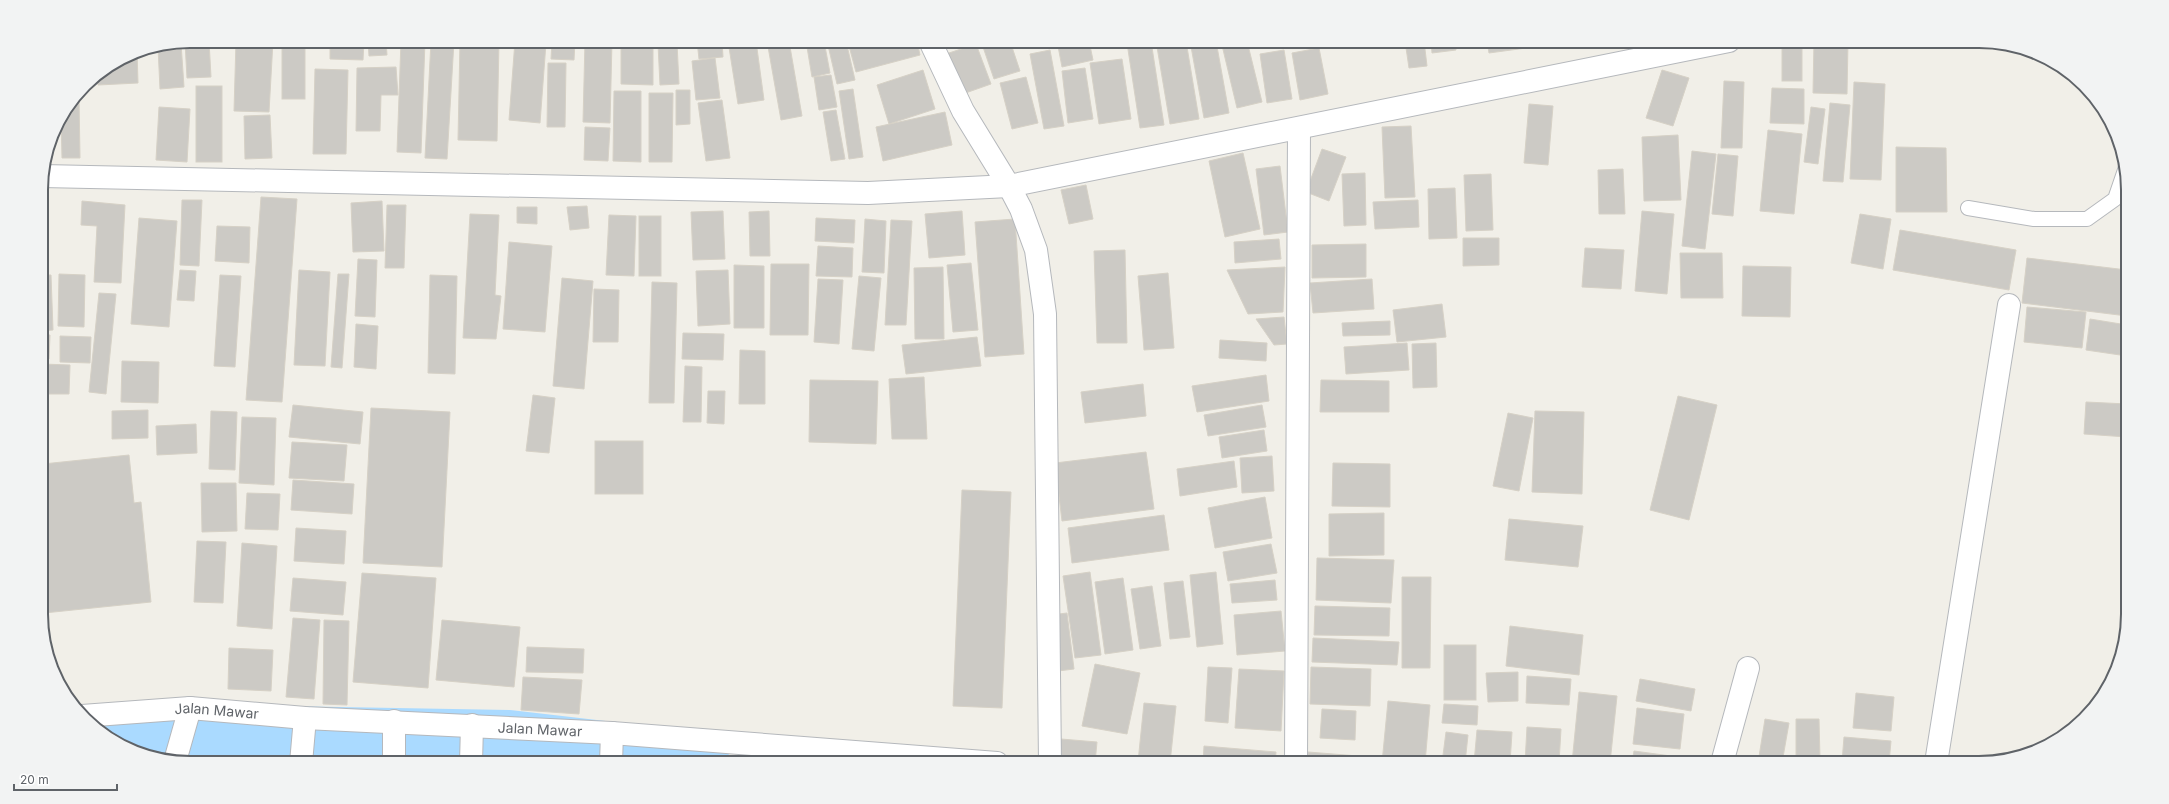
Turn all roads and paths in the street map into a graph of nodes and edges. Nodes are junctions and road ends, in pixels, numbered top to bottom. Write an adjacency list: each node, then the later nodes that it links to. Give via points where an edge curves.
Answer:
1 (933, 48): 6 (street, via 963,111)
2 (1695, 48): 3 (street)
3 (1299, 129): 6 (street); 22 (street)
4 (48, 176): 6 (street, via 868,194)
5 (2121, 182): 7 (lane, via 2115,199 2087,219 2034,218)
6 (1010, 186): 21 (street, via 1036,250 1045,314)
7 (1968, 208)
8 (2009, 305): 24 (street)
9 (1748, 668): 23 (street)
10 (90, 716): 11 (street, Jalan Mawar)
11 (188, 716): 12 (street, Jalan Mawar); 16 (street)
12 (304, 727): 13 (street, Jalan Mawar); 17 (street)
13 (394, 729): 14 (street, Jalan Mawar); 18 (street)
14 (472, 729): 15 (street, Jalan Mawar); 19 (street)
15 (612, 748): 20 (street, Jalan Mawar)
16 (177, 756)
17 (302, 756)
18 (394, 756)
19 (472, 756)
20 (826, 756)
21 (1050, 756)
22 (1296, 756)
23 (1724, 756)
24 (1937, 756)

